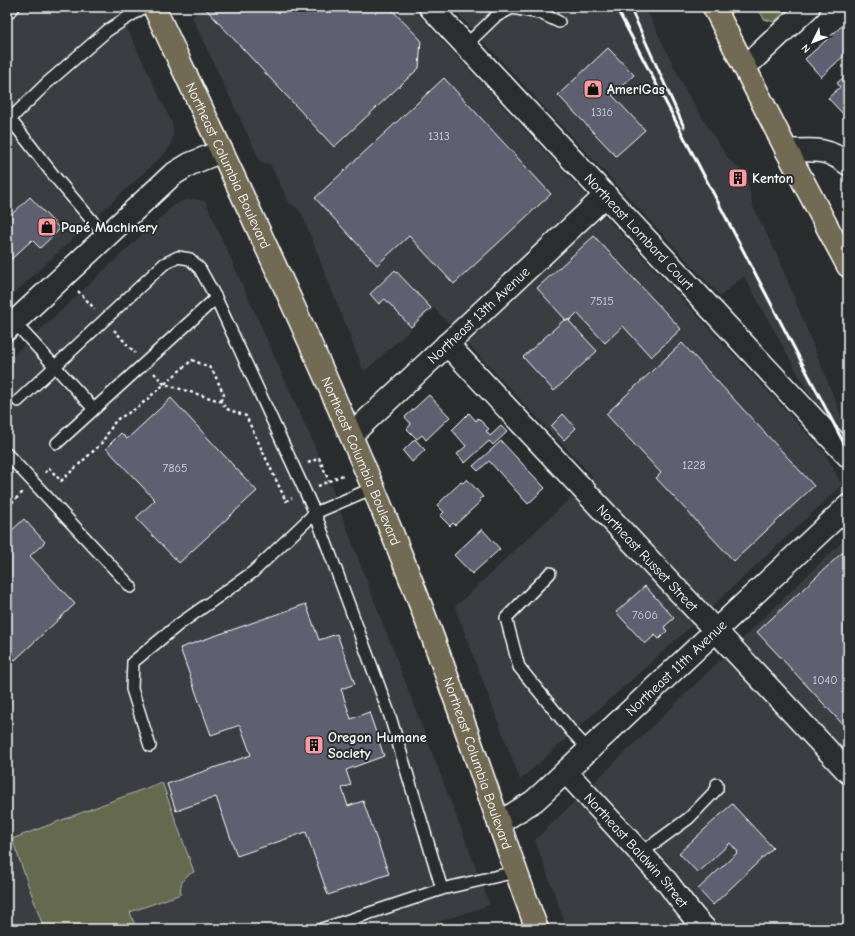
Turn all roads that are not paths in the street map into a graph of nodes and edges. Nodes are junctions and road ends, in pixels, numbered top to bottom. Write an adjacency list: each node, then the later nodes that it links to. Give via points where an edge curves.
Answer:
1 (14, 7): 7 (lane)
2 (144, 7): 11 (lane, via 108,30)
3 (154, 7): 12 (main road, Northeast Columbia Boulevard)
4 (430, 7): 9 (street, Northeast Lombard Court)
5 (714, 7): 10 (main road)
6 (809, 7): 10 (street)
7 (7, 14)
8 (560, 22): 9 (lane, via 540,13 512,8 495,17)
9 (466, 45): 15 (street, Northeast Lombard Court)
10 (745, 67): 13 (main road)
11 (8, 120): 16 (lane)
12 (222, 151): 16 (street, via 190,164 172,175); 24 (main road, Northeast Columbia Boulevard)
13 (787, 151): 14 (street, via 817,150 831,153); 17 (main road)
14 (848, 164)
15 (606, 195): 20 (street, Northeast 13th Avenue); 27 (street, Northeast Lombard Court)
16 (106, 237): 19 (street)
17 (848, 266)
18 (216, 298): 21 (lane, via 200,269 190,259 178,257 164,264); 23 (lane); 30 (lane)
19 (10, 326): 21 (lane)
20 (447, 344): 24 (street, Northeast 13th Avenue); 33 (street, Northeast Russet Street)
21 (55, 366): 22 (lane); 23 (lane)
22 (18, 401)
23 (94, 409): 25 (lane)
24 (351, 434): 28 (main road, Northeast Columbia Boulevard)
25 (57, 443)
26 (7, 454): 32 (lane)
27 (848, 456)
28 (373, 488): 30 (lane); 39 (main road, Northeast Columbia Boulevard, via 406,567)
29 (848, 506): 33 (street, Northeast 11th Avenue)
30 (315, 512): 34 (lane, via 253,572 178,625 132,662 132,689); 42 (lane, via 389,713)
31 (550, 573): 35 (lane, via 506,618 519,667)
32 (131, 587)
33 (716, 631): 35 (street, Northeast 11th Avenue); 37 (street, Northeast Russet Street)
34 (150, 746)
35 (589, 750): 36 (street, Northeast 11th Avenue)
36 (566, 772): 39 (street, Northeast 11th Avenue, via 534,801); 40 (street, Northeast Baldwin Street)
37 (848, 772)
38 (718, 784): 40 (lane, via 717,789 689,818)
39 (499, 823): 41 (main road, Northeast Columbia Boulevard)
40 (641, 853): 43 (street, Northeast Baldwin Street, via 667,882)
41 (515, 872): 42 (lane); 45 (main road, Northeast Columbia Boulevard)
42 (442, 890): 44 (lane)
43 (698, 927)
44 (322, 929)
45 (537, 929)

